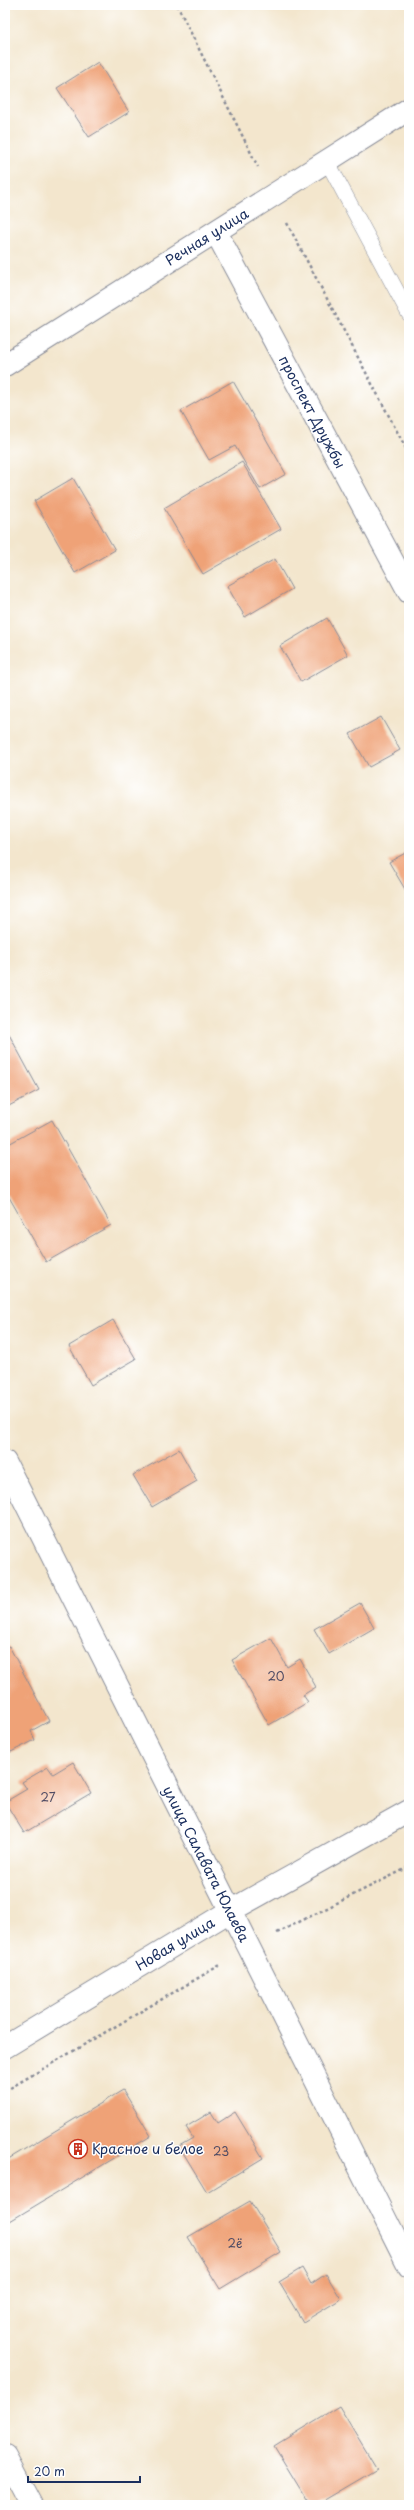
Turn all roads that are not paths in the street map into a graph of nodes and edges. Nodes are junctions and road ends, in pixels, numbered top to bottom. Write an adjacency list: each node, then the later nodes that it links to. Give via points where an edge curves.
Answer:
1 (409, 109): 2 (street, Речная улица)
2 (327, 161): 3 (street, Речная улица); 4 (lane)
3 (216, 232): 5 (street, Речная улица); 6 (street, проспект Дружбы)
4 (409, 314)
5 (5, 365)
6 (409, 592)
7 (5, 1462): 9 (street, улица Салавата Юлаева)
8 (409, 1810): 9 (street, Новая улица)
9 (230, 1911): 10 (street, Новая улица); 11 (street, улица Салавата Юлаева)
10 (5, 2047)
11 (409, 2266)
12 (5, 2456): 13 (street)
13 (31, 2505)

